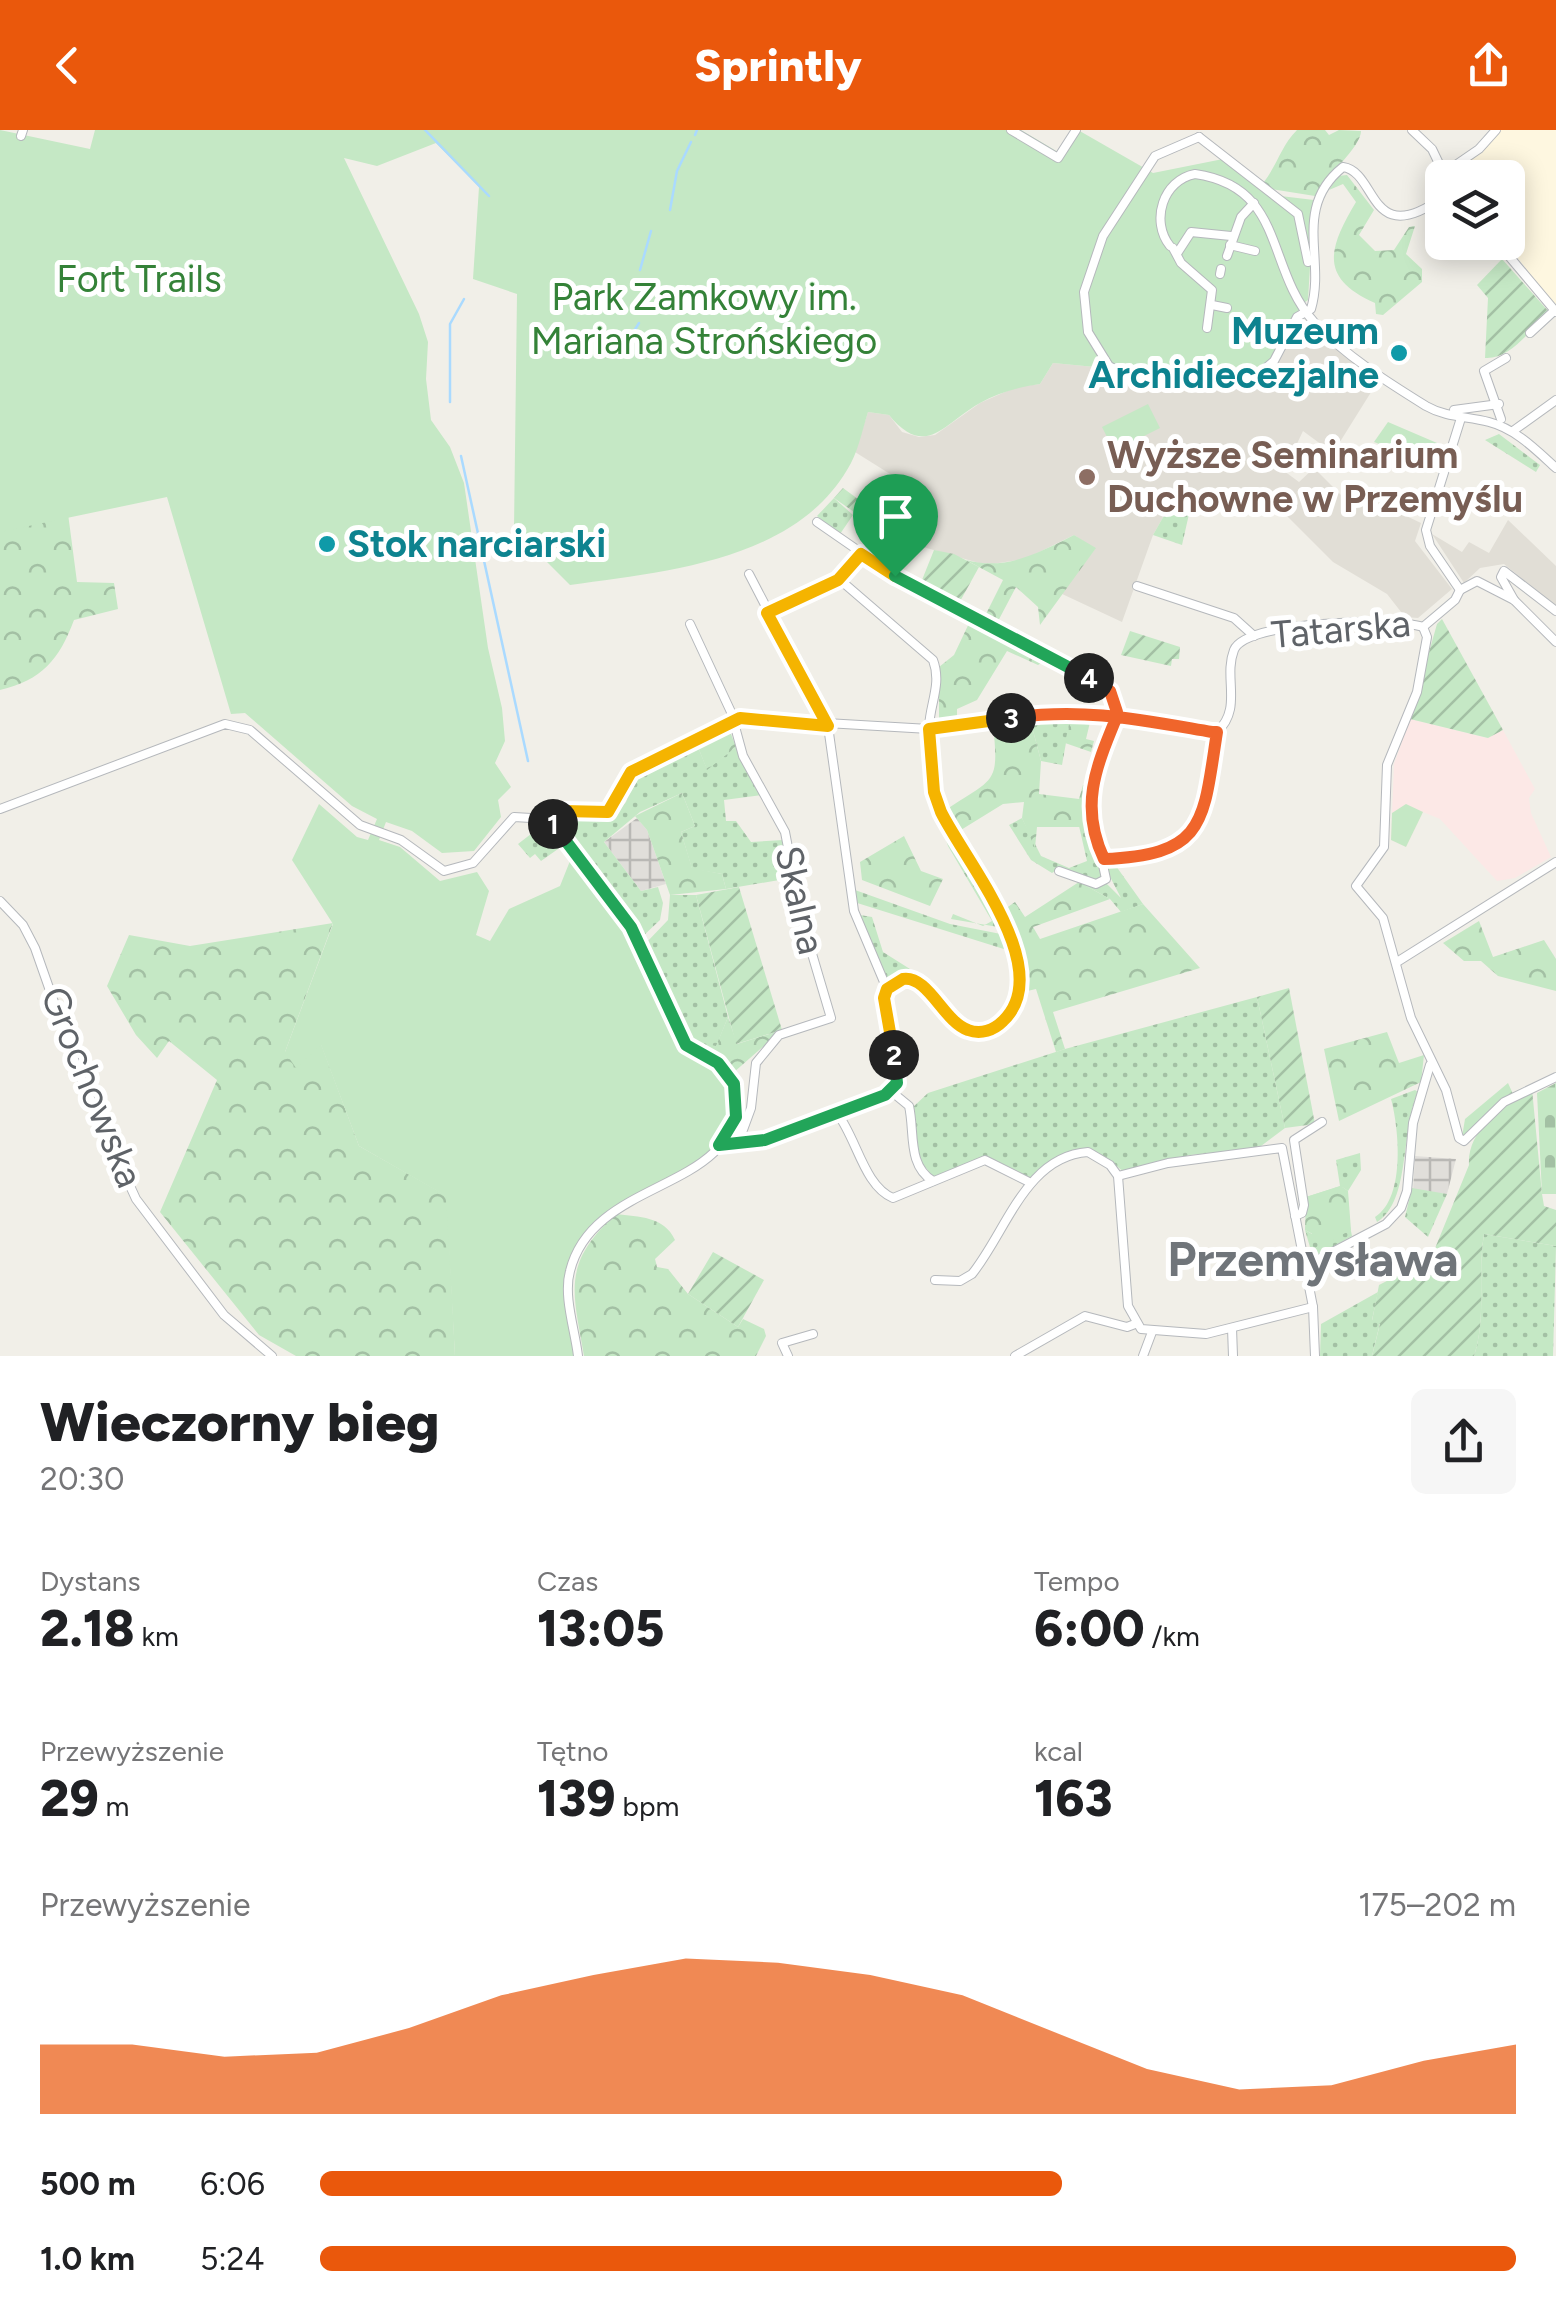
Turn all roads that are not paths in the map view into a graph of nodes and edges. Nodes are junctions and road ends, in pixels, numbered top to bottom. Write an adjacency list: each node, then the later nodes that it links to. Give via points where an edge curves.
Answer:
1 (1011, 130): 2 (street, via 1058,158)
2 (1076, 130)
3 (1428, 130): 7 (street)
4 (1496, 130): 9 (street)
5 (1200, 133): 18 (street, via 1300,218); 22 (street, via 1152,160 1103,236 1086,282 1094,347 1114,371 1140,384 1262,372)
6 (1416, 133): 7 (street)
7 (1428, 144): 8 (street)
8 (1437, 160)
9 (1465, 160)
10 (1254, 203): 12 (street); 13 (street, via 1220,180 1183,176 1163,201 1161,227); 22 (street, via 1268,220 1289,284)
11 (1425, 210): 18 (street, via 1401,216 1378,205 1352,170 1342,167 1324,186 1314,214)
12 (1230, 240): 13 (street, via 1191,232); 14 (street); 15 (street)
13 (1174, 250): 17 (street); 19 (street, via 1210,285)
14 (1255, 251)
15 (1227, 256)
16 (1512, 260): 21 (street)
17 (1167, 262)
18 (1312, 268): 22 (street, via 1314,302)
19 (1212, 306): 20 (street); 23 (street)
20 (1227, 308)
21 (1555, 311): 24 (street)
22 (1307, 312): 28 (street, via 1397,388 1442,415)
23 (1207, 328)
24 (1530, 333)
25 (1506, 358): 27 (street, via 1484,371)
26 (1556, 400): 30 (street)
27 (1498, 404): 28 (street); 29 (street)
28 (1458, 414): 30 (street); 37 (street, via 1426,530)
29 (1501, 419)
30 (1512, 431): 31 (street)
31 (1556, 468)
32 (817, 522): 33 (street)
33 (861, 554): 35 (street); 45 (street, via 1106,688)
34 (749, 574): 40 (street)
35 (838, 580): 40 (street); 48 (street, via 932,660 938,674)
36 (1137, 586): 43 (street, via 1234,618)
37 (1460, 590): 38 (street, via 1477,582); 42 (street, Tatarska)
38 (1514, 600): 39 (street, via 1501,578 1504,571); 44 (street)
39 (1556, 611)
40 (767, 613): 47 (street)
41 (690, 624): 46 (street, Skalna)
42 (1423, 627): 43 (street, Tatarska, via 1357,622); 56 (street, via 1427,637 1416,692 1387,765 1384,847 1356,882 1381,914)
43 (1254, 636): 49 (street, Tatarska, via 1235,648 1231,708)
44 (1556, 642)
45 (1117, 716): 48 (street, via 1068,710); 49 (street); 52 (street, via 1089,800)
46 (732, 720): 47 (street); 51 (street, via 631,772 608,812 563,811); 64 (street, Skalna, via 743,756 785,832 830,1018 779,1035 756,1063 751,1108)
47 (828, 726): 48 (street); 57 (street, via 854,910)
48 (929, 729): 57 (street, via 934,792 1010,931 1017,1000 988,1031 962,1027 912,978)
49 (1217, 732): 52 (street, via 1201,821 1169,851)
50 (0, 809): 51 (street, via 224,724 250,730 352,820 401,840 444,871 473,862 514,817)
51 (548, 819): 63 (street, via 631,927 686,1045 718,1063 734,1084 736,1117)
52 (1104, 859): 54 (street, via 1102,884)
53 (1556, 864): 56 (street)
54 (1059, 871)
55 (0, 901): 76 (street, Grochowska, via 36,948 80,1076 136,1199 214,1304)
56 (1397, 962): 58 (street)
57 (887, 989): 60 (street, via 897,1073)
58 (1430, 1066): 59 (street, via 1446,1090 1461,1140 1473,1137 1509,1099); 69 (street, via 1412,1123 1401,1208 1386,1224)
59 (1556, 1077)
60 (892, 1092): 61 (street); 66 (street, via 909,1106 918,1166)
61 (837, 1113): 64 (street); 66 (street, via 877,1190 899,1197)
62 (1322, 1122): 68 (street, via 1294,1140 1304,1206)
63 (719, 1145): 64 (street); 77 (street, via 678,1178 615,1207 586,1235 568,1285)
64 (737, 1146)
65 (1118, 1176): 67 (street, via 1100,1157 1075,1152); 68 (street, via 1282,1148); 72 (street)
66 (933, 1181): 67 (street, via 984,1160)
67 (1031, 1183): 70 (street, via 972,1274)
68 (1295, 1216): 69 (street)
69 (1306, 1266): 71 (street)
70 (936, 1280)
71 (1313, 1307): 73 (street); 82 (street)
72 (1135, 1324): 74 (street); 79 (street, via 1084,1316)
73 (1232, 1328): 74 (street, via 1192,1336); 81 (street)
74 (1152, 1332): 80 (street)
75 (813, 1334): 78 (street, via 782,1342)
76 (272, 1356)
77 (578, 1356)
78 (788, 1356)
79 (1015, 1356)
80 (1143, 1356)
81 (1234, 1356)
82 (1314, 1356)

